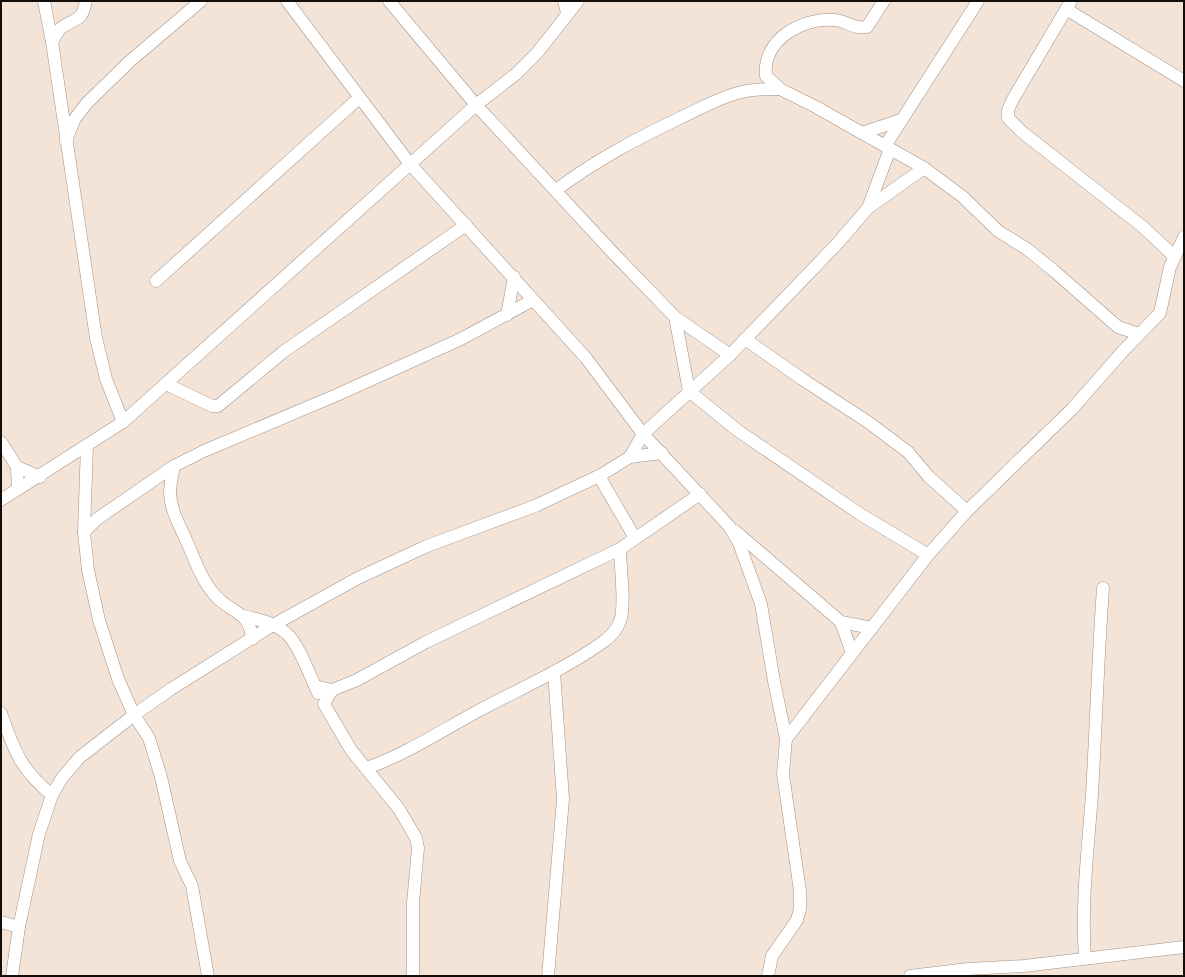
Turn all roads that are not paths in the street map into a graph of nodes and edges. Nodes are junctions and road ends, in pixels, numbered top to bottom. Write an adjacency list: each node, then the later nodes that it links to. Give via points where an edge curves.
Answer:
1 (44, 1): 11 (street)
2 (86, 1): 11 (street, via 80,18 62,28)
3 (201, 1): 18 (street, via 130,61 86,104 74,120)
4 (287, 1): 14 (street)
5 (389, 1): 15 (street)
6 (578, 1): 10 (street)
7 (884, 1): 13 (street, via 868,27 862,29 827,19 787,32 770,50 765,68 766,76)
8 (978, 1): 16 (street)
9 (1068, 5): 12 (street); 26 (street, via 1013,99 1008,110 1008,118 1143,227)
10 (566, 7): 15 (street, via 537,53 516,74)
11 (52, 42): 18 (street)
12 (1184, 81)
13 (780, 89): 17 (street); 22 (street, via 738,93 713,102 612,152 586,167)
14 (359, 98): 20 (street); 28 (street)
15 (476, 105): 20 (street); 22 (street)
16 (901, 120): 17 (street); 19 (street)
17 (862, 133): 19 (street)
18 (65, 142): 39 (street, via 96,338 106,379)
19 (888, 148): 21 (street); 23 (street)
20 (410, 164): 24 (street); 37 (street, via 249,306)
21 (924, 168): 23 (street); 32 (street, via 963,197 998,231 1027,249 1053,270)
22 (556, 190): 31 (street)
23 (868, 208): 34 (street, via 837,244)
24 (466, 225): 27 (street); 37 (street, via 283,352 218,406 212,406)
25 (1184, 237): 26 (street)
26 (1175, 257): 33 (street, via 1160,313)
27 (514, 277): 29 (street); 30 (street)
28 (156, 281)
29 (533, 300): 30 (street); 40 (street, via 586,358)
30 (507, 316): 46 (street, via 339,394)
31 (675, 317): 36 (street); 38 (street)
32 (1118, 327): 33 (street); 35 (street)
33 (1139, 334): 35 (street)
34 (744, 339): 36 (street); 52 (street, via 868,422 908,452 929,478)
35 (1124, 350): 52 (street, via 1072,410)
36 (730, 355): 38 (street)
37 (166, 384): 39 (street)
38 (689, 391): 40 (street); 59 (street, via 737,430 860,514)
39 (123, 422): 42 (street)
40 (643, 434): 43 (street); 44 (street)
41 (1, 442): 45 (street)
42 (88, 445): 48 (street); 53 (street)
43 (662, 453): 44 (street); 50 (street)
44 (630, 457): 47 (street)
45 (17, 466): 48 (street); 49 (street)
46 (174, 466): 54 (street); 61 (street, via 170,493 172,507 197,566 206,584 219,600)
47 (599, 476): 57 (street); 63 (street, via 535,506 427,546 358,578)
48 (40, 477): 49 (street)
49 (18, 489): 51 (street)
50 (700, 494): 55 (street); 57 (street)
51 (1, 500)
52 (967, 511): 59 (street)
53 (85, 513): 54 (street); 56 (street)
54 (97, 519): 56 (street)
55 (729, 526): 62 (street); 73 (street, via 739,543 761,604)
56 (84, 532): 72 (street, via 88,570 99,620 118,680)
57 (635, 538): 58 (street)
58 (620, 549): 67 (street, via 620,621 613,634 602,643); 69 (street, via 426,642 357,680)
59 (928, 555): 64 (street)
60 (1103, 588): 79 (street, via 1087,843)
61 (244, 616): 63 (street); 65 (street, via 251,629)
62 (841, 622): 64 (street); 66 (street)
63 (273, 625): 65 (street); 68 (street, via 286,633 295,644)
64 (872, 628): 66 (street)
65 (252, 638): 72 (street)
66 (852, 653): 73 (street)
67 (554, 672): 74 (street, via 394,758); 84 (street, via 563,799)
68 (315, 686): 69 (street); 70 (street)
69 (332, 690): 70 (street)
70 (324, 704): 74 (street, via 351,750)
71 (1, 713): 75 (street, via 25,769)
72 (134, 715): 75 (street, via 80,757 62,778); 82 (street, via 150,738 162,777 180,861 192,886)
73 (786, 738): 80 (street, via 783,774 800,891 800,910 797,920 772,956)
74 (367, 768): 83 (street, via 398,809 417,843 413,903)
75 (52, 795): 77 (street, via 39,834)
76 (1, 922): 77 (street)
77 (19, 927): 81 (street)
78 (1184, 948): 79 (street)
79 (1085, 958): 85 (street)
80 (769, 975)
81 (12, 976)
82 (208, 976)
83 (413, 976)
84 (548, 976)
85 (910, 976)

